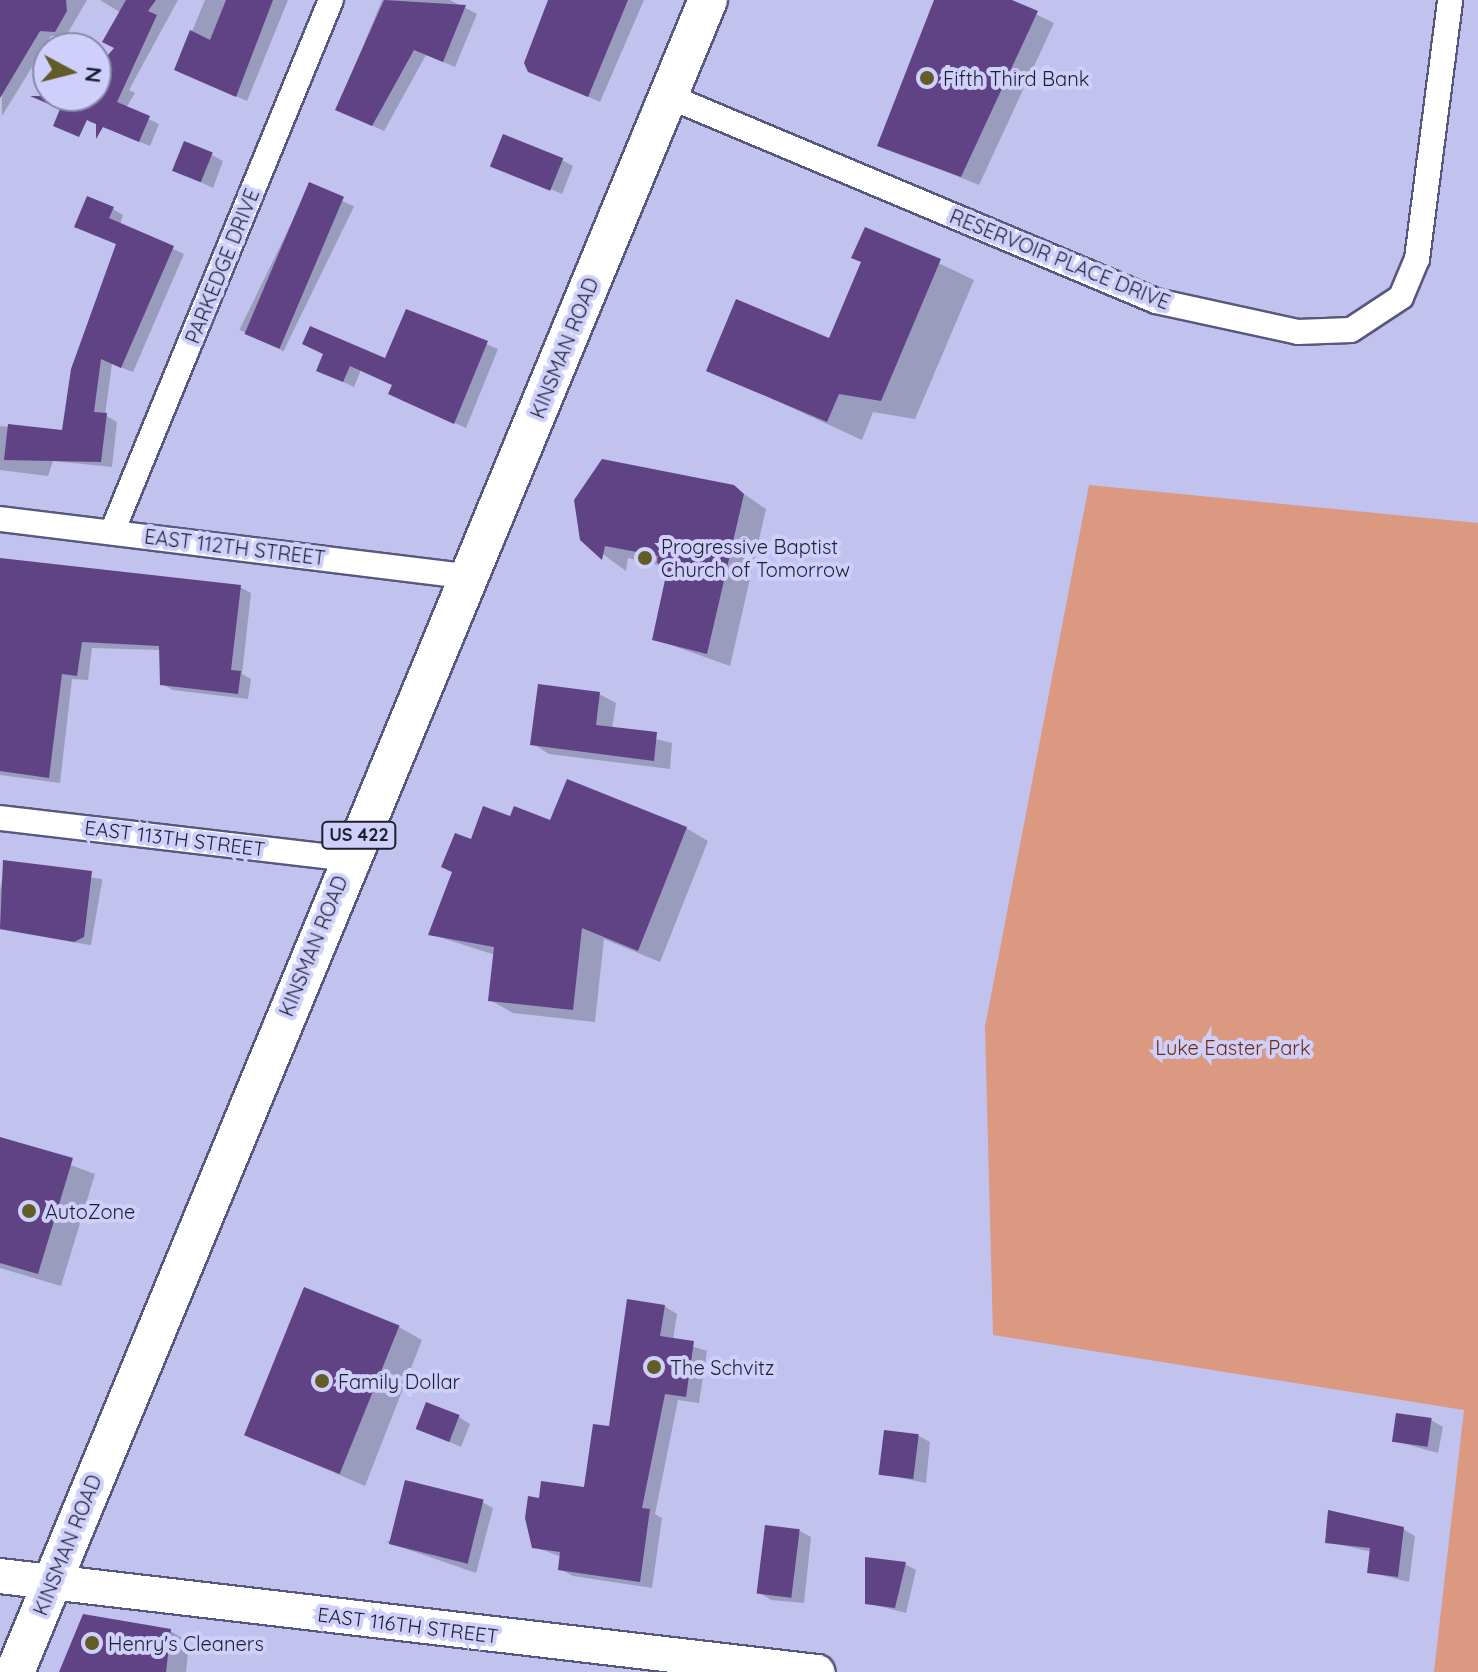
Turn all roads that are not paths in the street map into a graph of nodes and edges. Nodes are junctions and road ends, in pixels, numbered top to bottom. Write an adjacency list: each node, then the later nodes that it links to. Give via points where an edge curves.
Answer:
1 (331, 0): 6 (street, PARKEDGE DRIVE)
2 (708, 0): 4 (main road, KINSMAN ROAD / US 422)
3 (1450, 0): 4 (street, RESERVOIR PLACE DRIVE, via 1417,259 1401,297 1351,330 1298,332 1156,301)
4 (668, 96): 7 (main road, KINSMAN ROAD / US 422)
5 (0, 519): 6 (street, EAST 112TH STREET)
6 (112, 532): 7 (street, EAST 112TH STREET)
7 (470, 577): 9 (main road, KINSMAN ROAD / US 422)
8 (0, 818): 9 (street, EAST 113TH STREET)
9 (349, 859): 11 (main road, KINSMAN ROAD / US 422)
10 (0, 1576): 11 (main road, EAST 116TH STREET)
11 (52, 1583): 12 (main road, EAST 116TH STREET); 13 (main road, KINSMAN ROAD / US 422)
12 (643, 1662): 14 (main road, EAST 116TH STREET)
13 (15, 1672)
14 (817, 1672)

